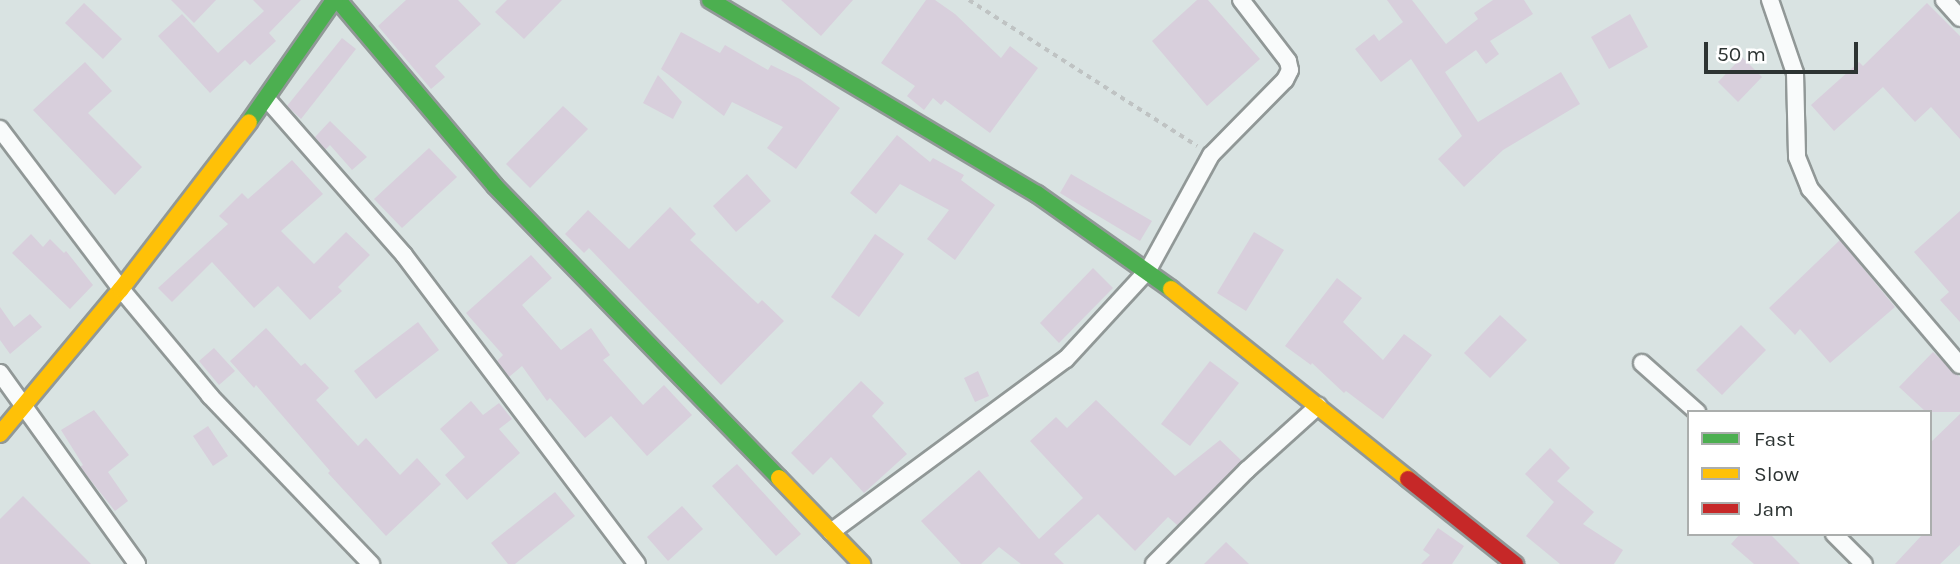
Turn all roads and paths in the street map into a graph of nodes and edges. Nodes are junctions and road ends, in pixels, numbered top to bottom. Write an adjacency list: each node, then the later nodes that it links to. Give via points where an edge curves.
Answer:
1 (336, 0): 8 (street); 20 (street, via 495,186)
2 (710, 0): 11 (street, via 1037,194)
3 (969, 0): 10 (path)
4 (1241, 0): 10 (street, via 1288,61 1290,70)
5 (1770, 0): 14 (street, via 1795,73 1797,157 1810,189)
6 (1944, 0): 7 (street)
7 (1960, 18)
8 (267, 99): 12 (street); 24 (street, via 404,255)
9 (0, 130): 12 (street)
10 (1211, 155): 11 (street)
11 (1149, 270): 17 (street); 20 (street, via 1066,359)
12 (121, 289): 16 (street); 23 (street, via 210,396)
13 (1642, 363): 18 (street)
14 (1960, 365)
15 (0, 373): 16 (street)
16 (24, 406): 19 (street); 22 (street)
17 (1318, 406): 26 (street); 27 (street)
18 (1696, 410)
19 (0, 435)
20 (831, 531): 25 (street)
21 (1837, 536): 28 (street)
22 (137, 564)
23 (371, 564)
24 (637, 564)
25 (862, 564)
26 (1154, 564)
27 (1515, 564)
28 (1864, 564)

